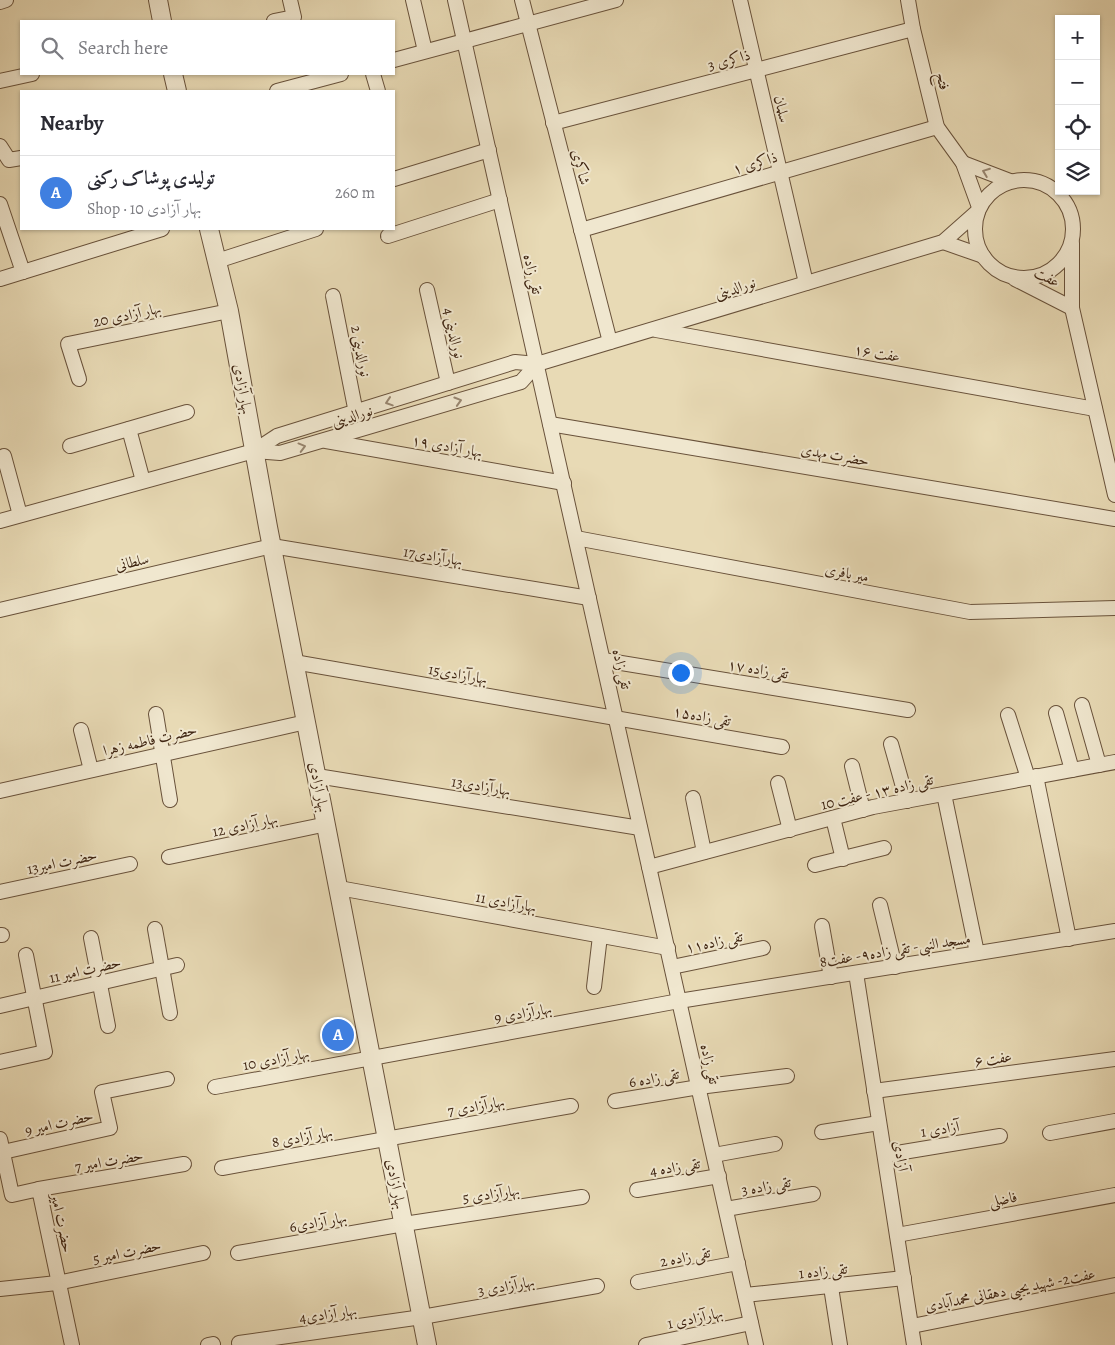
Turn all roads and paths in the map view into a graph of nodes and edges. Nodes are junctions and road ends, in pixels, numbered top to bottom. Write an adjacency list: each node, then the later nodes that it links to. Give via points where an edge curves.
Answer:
1 (6, 0): 10 (street)
2 (158, 0): 11 (street)
3 (290, 0): 12 (street, via 294,17)
4 (413, 0): 16 (street)
5 (455, 0): 15 (street, تقی زاده)
6 (522, 0): 13 (street, شاکری)
7 (616, 0): 13 (street)
8 (740, 0): 18 (street, سلمان)
9 (908, 0): 14 (street, فتح)
10 (0, 2)
11 (162, 20)
12 (279, 20)
13 (528, 24): 15 (street); 27 (street, شاکری)
14 (913, 29): 18 (street, ذاکری 3); 28 (street, فتح)
15 (465, 41): 16 (street); 30 (street, تقی زاده)
16 (425, 51): 17 (street)
17 (395, 60)
18 (756, 70): 27 (street, ذاکری 3); 33 (street, سلمان)
19 (27, 75): 23 (street)
20 (173, 75): 24 (street)
21 (338, 75): 25 (street)
22 (373, 75): 26 (street)
23 (0, 81)
24 (177, 90)
25 (281, 90)
26 (378, 90)
27 (553, 123): 42 (street, شاکری)
28 (938, 127): 32 (street, فتح); 33 (street, ذاکری ۱)
29 (0, 146): 31 (street, via 9,160)
30 (489, 150): 34 (street); 36 (street, تقی زاده)
31 (20, 158)
32 (963, 163): 35 (street, one-way to 32); 38 (street, فتح)
33 (780, 172): 42 (street, ذاکری ۱); 51 (street, سلمان)
34 (395, 179)
35 (1010, 181): 38 (street, via 992,191); 44 (street, via 1035,181 1058,193 1071,215)
36 (500, 200): 43 (street); 58 (street, تقی زاده)
37 (0, 204): 48 (street)
38 (979, 209): 45 (street, نورالدینی); 46 (street, via 974,234)
39 (159, 230): 48 (street)
40 (209, 230): 47 (street, بهار آزادی)
41 (313, 230): 47 (street)
42 (581, 230): 57 (street, شاکری)
43 (388, 236)
44 (1072, 241): 49 (street, via 1060,262 1047,272 1025,279); 54 (street, عفت)
45 (943, 242): 46 (street); 51 (street, نورالدینی)
46 (983, 256): 49 (street)
47 (217, 261): 55 (street, بهار آزادی)
48 (23, 272): 50 (street)
49 (1007, 275): 54 (street, عفت)
50 (0, 279)
51 (806, 283): 56 (street, نورالدینی)
52 (427, 290): 60 (street, نورالدینی 4)
53 (333, 296): 63 (street, نورالدینی 2)
54 (1072, 308): 61 (street, عفت)
55 (229, 311): 59 (street, بهار آزادی 20, via 68,344); 68 (street, بهار آزادی)
56 (653, 329): 57 (street, نورالدینی); 61 (street, عفت ۱۶)
57 (610, 342): 58 (street, نورالدینی)
58 (537, 364): 60 (street, نورالدینی, via 515,362); 64 (street, تقی زاده); 66 (street, نورالدینی, one-way to 58, via 521,382)
59 (79, 379)
60 (448, 383): 63 (street, نورالدینی, one-way to 63)
61 (1096, 409): 70 (street, عفت)
62 (187, 412): 65 (street)
63 (356, 412): 68 (street, نورالدینی, via 277,436)
64 (550, 424): 72 (street, تقی زاده); 75 (street, حضرت مهدی)
65 (129, 429): 67 (street); 71 (street)
66 (324, 441): 68 (street, نورالدینی, one-way to 66, via 280,453); 72 (street, بهار آزادی ۱۹)
67 (70, 446)
68 (254, 451): 71 (street, نورالدینی); 78 (street, بهار آزادی)
69 (4, 456): 74 (street)
70 (1111, 457): 73 (street, عفت)
71 (143, 481): 74 (street, نورالدینی)
72 (564, 483): 77 (street, تقی زاده)
73 (1115, 495)
74 (20, 515): 76 (street, نورالدینی)
75 (1115, 519)
76 (0, 520)
77 (576, 538): 79 (street, تقی زاده); 80 (street, میر بافری, via 970,612)
78 (272, 546): 79 (street, بهارآزادی17); 81 (street, سلطانی); 83 (street, بهار آزادی)
79 (590, 598): 82 (street, تقی زاده)
80 (1115, 608)
81 (0, 610)
82 (603, 660): 85 (street, تقی زاده ۱۷); 89 (street, تقی زاده)
83 (294, 662): 89 (street, بهارآزادی15); 90 (street, بهار آزادی)
84 (1082, 705): 96 (street)
85 (908, 710)
86 (1056, 713): 99 (street)
87 (156, 714): 94 (street)
88 (1008, 715): 101 (street)
89 (616, 717): 93 (street, تقی زاده۱۵); 111 (street, تقی زاده)
90 (306, 722): 94 (street, حضرت فاطمه زهرا); 100 (street, بهار آزادی)
91 (81, 730): 98 (street)
92 (891, 744): 107 (street)
93 (782, 747)
94 (162, 754): 98 (street, حضرت فاطمه زهرا); 106 (street)
95 (1115, 762): 96 (street, تقی زاده ۱۳ - عفت 10)
96 (1099, 765): 99 (street, تقی زاده ۱۳ - عفت 10)
97 (852, 766): 108 (street)
98 (91, 770): 103 (street, حضرت فاطمه زهرا)
99 (1072, 770): 101 (street, تقی زاده ۱۳ - عفت 10)
100 (317, 776): 110 (street, بهار آزادی); 111 (street, بهارآزادی13)
101 (1032, 777): 104 (street, تقی زاده ۱۳ - عفت 10); 128 (street)
102 (778, 783): 112 (street)
103 (0, 791)
104 (944, 794): 107 (street, تقی زاده ۱۳ - عفت 10); 131 (street)
105 (693, 798): 114 (street)
106 (170, 800)
107 (907, 801): 108 (street, تقی زاده ۱۳ - عفت 10)
108 (863, 810): 109 (street, تقی زاده ۱۳ - عفت 10)
109 (833, 818): 112 (street, تقی زاده ۱۳ - عفت 10); 116 (street)
110 (327, 824): 115 (street, بهار آزادی 12); 120 (street, بهار آزادی)
111 (640, 828): 119 (street, تقی زاده)
112 (790, 830): 114 (street, تقی زاده ۱۳ - عفت 10)
113 (884, 848): 116 (street)
114 (704, 852): 119 (street, تقی زاده ۱۳ - عفت 10)
115 (170, 857)
116 (843, 858): 118 (street)
117 (130, 864): 121 (street, حضرت امیر13)
118 (815, 866)
119 (650, 867): 129 (street, تقی زاده)
120 (339, 888): 126 (street, بهارآزادی 11); 146 (street, بهار آزادی)
121 (0, 892)
122 (880, 905): 134 (street)
123 (822, 926): 138 (street)
124 (155, 929): 136 (street)
125 (1115, 931): 128 (street, مسجد النبی- تقی زاده۹- عفت8)
126 (600, 936): 129 (street, بهارآزادی 11); 140 (street)
127 (91, 938): 139 (street)
128 (1070, 939): 131 (street, مسجد النبی- تقی زاده۹- عفت8)
129 (668, 948): 135 (street, تقی زاده)
130 (764, 948): 135 (street, تقی زاده۱۱)
131 (976, 953): 134 (street, مسجد النبی- تقی زاده۹- عفت8)
132 (26, 955): 141 (street)
133 (177, 964): 136 (street, حضرت امیر 11)
134 (895, 966): 137 (street, مسجد النبی- تقی زاده۹- عفت8)
135 (672, 967): 142 (street, تقی زاده)
136 (162, 968): 139 (street, حضرت امیر 11); 144 (street)
137 (856, 973): 138 (street, مسجد النبی- تقی زاده۹- عفت8); 153 (street, آزادی)
138 (831, 977): 142 (street, مسجد النبی- تقی زاده۹- عفت8)
139 (100, 983): 141 (street, حضرت امیر 11); 145 (street)
140 (594, 987)
141 (34, 998): 143 (street, حضرت امیر 11); 148 (street, via 45,1052)
142 (679, 1001): 146 (street, بهارآزادی 9); 152 (street, تقی زاده)
143 (0, 1006)
144 (170, 1013)
145 (108, 1026)
146 (372, 1057): 151 (street, بهار آزادی 10); 161 (street, بهار آزادی)
147 (1115, 1058): 153 (street, عفت ۶)
148 (0, 1062)
149 (787, 1076): 152 (street, تقی زاده 6)
150 (167, 1079): 163 (street, حضرت امیر 9, via 102,1092 110,1128)
151 (215, 1087)
152 (699, 1087): 154 (street, تقی زاده 6); 164 (street, تقی زاده)
153 (874, 1091): 157 (street, آزادی)
154 (615, 1101)
155 (571, 1106): 161 (street, بهارآزادی 7)
156 (1115, 1121): 159 (street)
157 (880, 1123): 158 (street); 165 (street, آزادی)
158 (822, 1132)
159 (1050, 1133)
160 (1000, 1136): 165 (street, آزادی 1)
161 (387, 1138): 167 (street, بهار آزادی 8); 176 (street, بهار آزادی)
162 (775, 1144): 164 (street)
163 (1, 1146): 173 (street, حضرت امیر)
164 (714, 1155): 168 (street, تقی زاده)
165 (885, 1155): 177 (street, آزادی)
166 (184, 1164): 169 (street, حضرت امیر 7)
167 (222, 1168)
168 (719, 1176): 170 (street, تقی زاده 4); 175 (street, تقی زاده)
169 (39, 1189): 173 (street, حضرت امیر); 183 (street, حضرت امیر)
170 (637, 1190)
171 (812, 1194): 175 (street, تقی زاده 3)
172 (1115, 1195): 177 (street, فاضلی)
173 (6, 1196)
174 (582, 1197): 176 (street, بهارآزادی 5)
175 (726, 1209): 180 (street, تقی زاده)
176 (404, 1224): 179 (street, بهار آزادی6); 189 (street, بهار آزادی)
177 (897, 1234): 181 (street, آزادی)
178 (203, 1253): 183 (street, حضرت امیر 5)
179 (238, 1253)
180 (738, 1263): 182 (street, تقی زاده 2); 188 (street, تقی زاده)
181 (904, 1278): 186 (street, تقی زاده 1); 191 (street, آزادی)
182 (638, 1282)
183 (58, 1283): 187 (street, حضرت امیر 5); 193 (street, حضرت امیر)
184 (1115, 1285): 191 (street, عفت2- شهید یحیی دهقانی محمدآبادی)
185 (597, 1286): 189 (street, بهارآزادی 3)
186 (831, 1287): 188 (street, تقی زاده 1); 197 (street)
187 (0, 1289)
188 (745, 1295): 190 (street, تقی زاده)
189 (422, 1317): 192 (street, بهار آزادی4); 194 (street, بهار آزادی)
190 (751, 1323): 195 (street, بهارآزادی 1); 196 (street, تقی زاده)
191 (912, 1326): 198 (street, آزادی)
192 (239, 1343)
193 (72, 1345)
194 (427, 1345)
195 (646, 1345)
196 (756, 1345)
197 (840, 1345)
198 (914, 1345)

